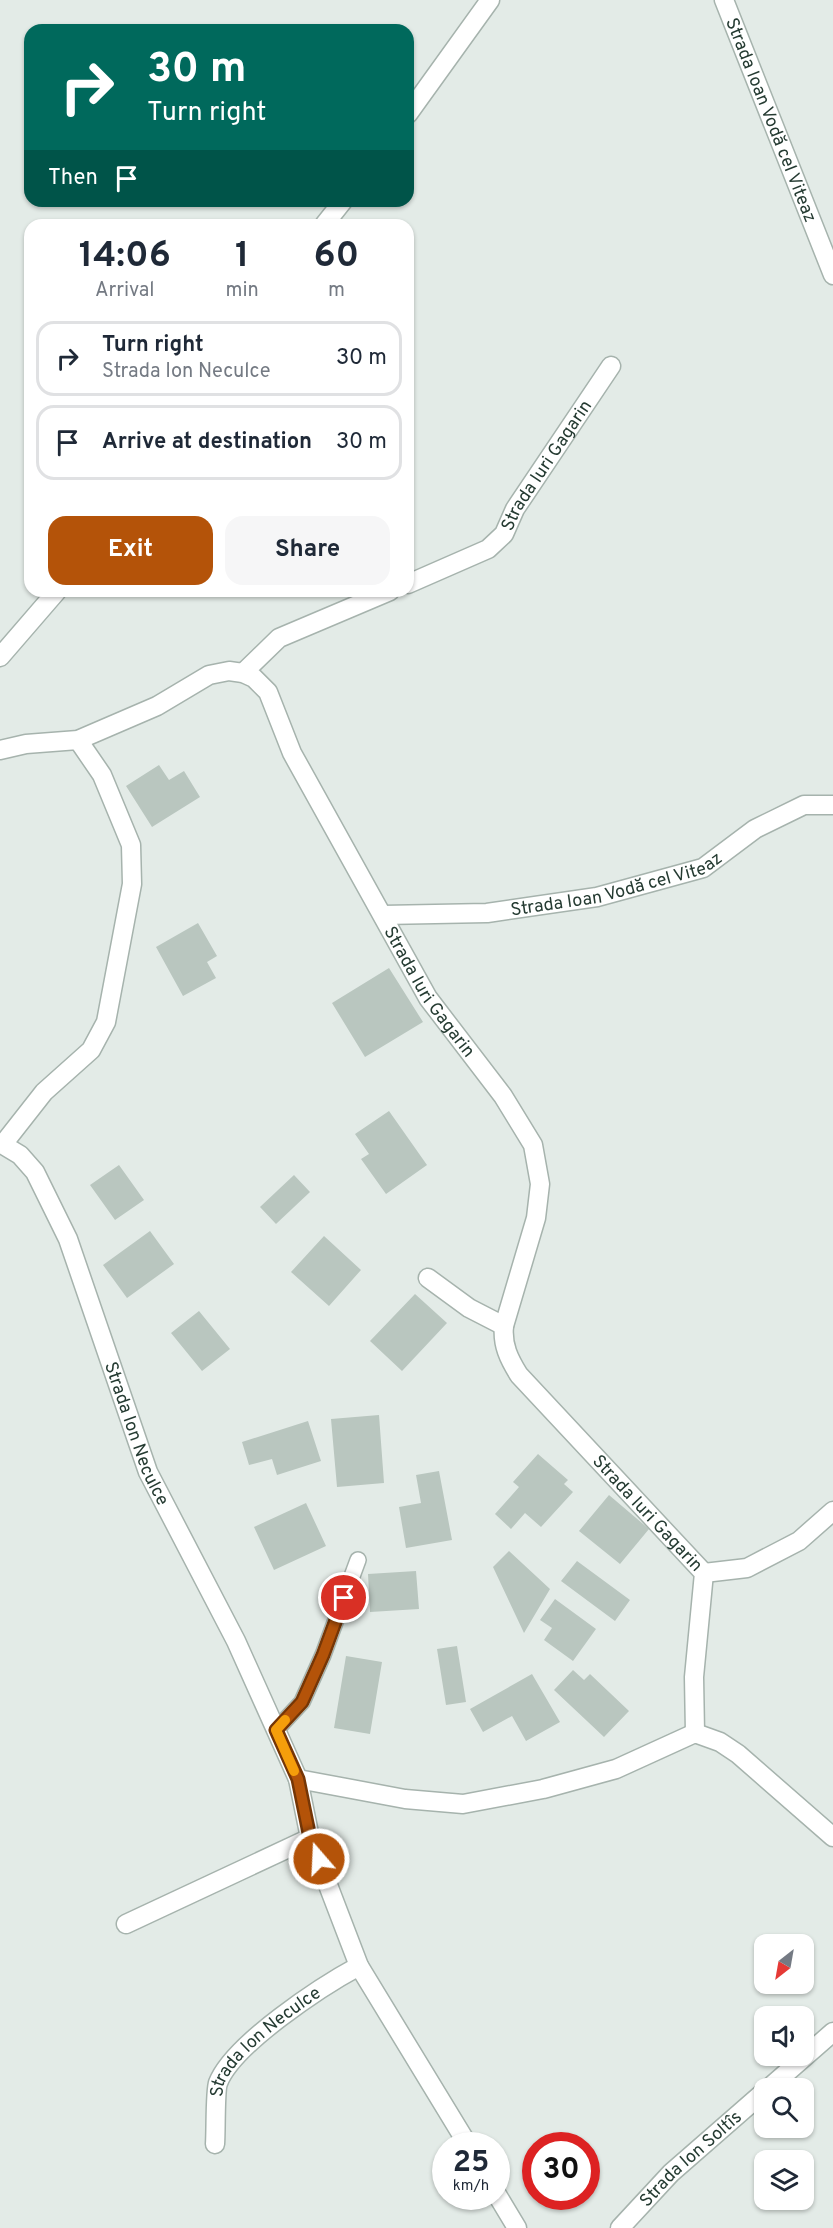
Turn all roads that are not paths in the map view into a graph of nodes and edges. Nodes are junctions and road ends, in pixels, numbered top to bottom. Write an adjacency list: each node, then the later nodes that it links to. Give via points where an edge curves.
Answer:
1 (490, 0): 3 (street)
2 (723, 0): 6 (street, Strada Ioan Vodă cel Viteaz)
3 (414, 106)
4 (338, 207): 5 (street)
5 (329, 219)
6 (833, 275)
7 (611, 366): 8 (street, Strada Iuri Gagarin, via 515,509 504,534 488,549)
8 (414, 581)
9 (52, 597): 11 (street)
10 (376, 597): 12 (street, via 279,638)
11 (0, 657)
12 (243, 673): 13 (street, via 209,675 157,706); 16 (street, Strada Iuri Gagarin, via 268,692 292,753)
13 (78, 740): 14 (street); 17 (street, via 102,775 131,845 132,884 106,1022 91,1050 44,1092)
14 (0, 750)
15 (833, 804): 16 (street, Strada Ioan Vodă cel Viteaz, via 804,805 755,829 703,868 597,897 487,913)
16 (383, 915): 19 (street, Strada Iuri Gagarin, via 428,998 503,1096 533,1145 540,1184 536,1218)
17 (2, 1143): 23 (street, Strada Ion Neculce, via 35,1172 49,1197 68,1239 148,1472 236,1641)
18 (428, 1278): 19 (street, via 469,1308)
19 (504, 1326): 22 (street, Strada Iuri Gagarin, via 507,1355 519,1375)
20 (833, 1511): 22 (street, via 799,1541 747,1568)
21 (358, 1560): 23 (lane, via 302,1702)
22 (704, 1573): 24 (street, Strada Iuri Gagarin, via 694,1677)
23 (276, 1730): 25 (street, Strada Ion Neculce)
24 (695, 1733): 25 (street, via 616,1769 543,1789 464,1804 405,1799); 26 (street, via 738,1754)
25 (298, 1779): 27 (street, Strada Ion Neculce)
26 (833, 1837)
27 (310, 1838): 28 (street); 29 (street, Strada Ion Neculce)
28 (126, 1924)
29 (359, 1966): 33 (street, Strada Ion Neculce); 34 (street, Strada Ion Neculce, via 329,1982 246,2045 232,2061 217,2085)
30 (833, 2032): 31 (street)
31 (780, 2078)
32 (754, 2101): 37 (street, Strada Ion Soltîs, via 671,2173)
33 (460, 2132)
34 (215, 2144)
35 (507, 2210): 36 (street)
36 (518, 2228)
37 (620, 2228)

